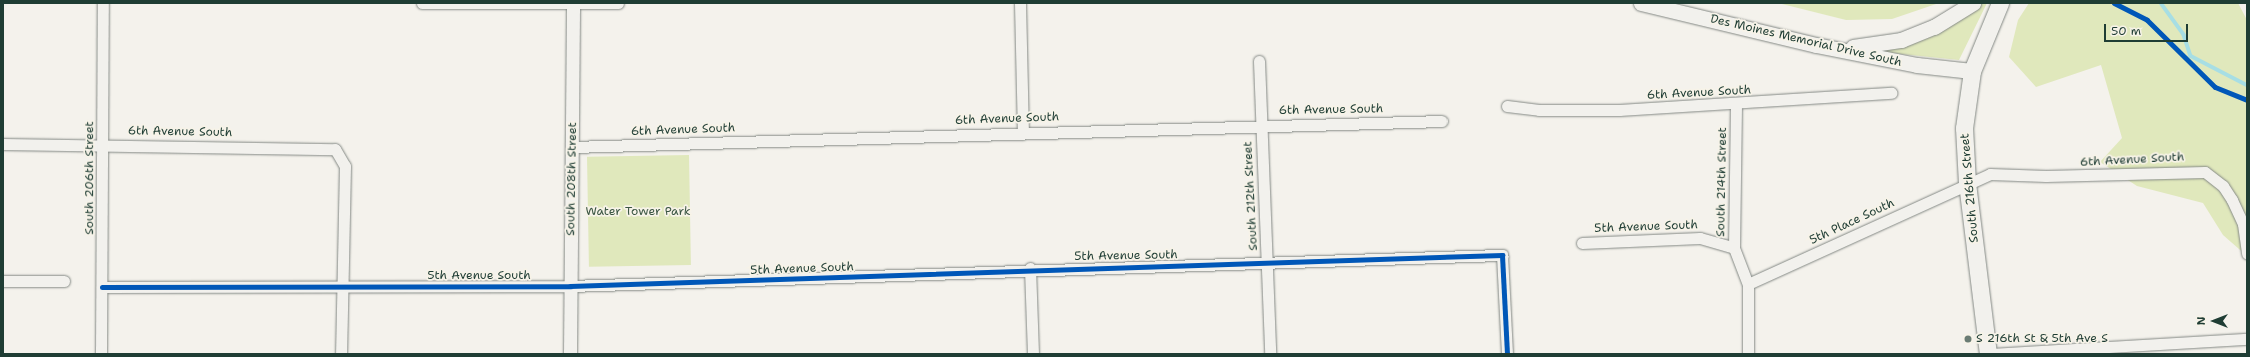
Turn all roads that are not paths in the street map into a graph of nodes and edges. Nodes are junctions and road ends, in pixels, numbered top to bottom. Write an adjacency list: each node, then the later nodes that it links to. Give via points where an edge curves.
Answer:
1 (103, 3): 19 (street, South 206th Street)
2 (422, 3): 8 (street)
3 (618, 3): 8 (street)
4 (1020, 3): 17 (street)
5 (1641, 3): 9 (main road, Des Moines Memorial Drive South)
6 (1973, 3): 9 (main road, via 1934,27 1901,40 1850,47)
7 (2000, 3): 11 (main road, South 216th Street)
8 (573, 4): 20 (street, South 208th Street)
9 (1816, 45): 11 (main road, Des Moines Memorial Drive South, via 1917,65)
10 (1258, 61): 16 (street, South 212th Street)
11 (1972, 71): 21 (main road, South 216th Street, via 1964,128)
12 (1891, 93): 13 (street, 6th Avenue South)
13 (1736, 105): 14 (street, 6th Avenue South, via 1619,110 1539,110); 23 (street, South 214th Street)
14 (1507, 106)
15 (1442, 121): 16 (street, 6th Avenue South)
16 (1261, 124): 17 (street, 6th Avenue South); 25 (street, South 212th Street)
17 (1023, 131): 20 (street, 6th Avenue South)
18 (3, 144): 19 (street, 6th Avenue South)
19 (104, 145): 30 (street, 6th Avenue South, via 335,149 345,166); 32 (street, South 206th Street)
20 (572, 147): 31 (street, South 208th Street)
21 (1967, 183): 24 (street, 6th Avenue South, via 1990,174 2046,176 2205,172 2223,186 2232,200 2243,224); 29 (street, 5th Place South); 41 (main road, South 216th Street)
22 (1582, 243): 23 (street, 5th Avenue South, via 1700,238)
23 (1734, 248): 29 (street, South 214th Street)
24 (2247, 254)
25 (1267, 263): 26 (street, 5th Avenue South); 38 (street, South 212th Street); 39 (street, 5th Avenue South, via 1502,255)
26 (1030, 268): 31 (street, 5th Avenue South); 37 (street)
27 (3, 281): 28 (street)
28 (64, 281)
29 (1748, 284): 40 (street, South 214th Street)
30 (342, 285): 31 (street, 5th Avenue South); 32 (street, 5th Avenue South); 35 (street)
31 (570, 286): 36 (street, South 208th Street)
32 (102, 287): 34 (street, South 206th Street)
33 (2247, 339): 42 (street)
34 (102, 354)
35 (340, 354)
36 (570, 354)
37 (1033, 354)
38 (1270, 354)
39 (1507, 354)
40 (1748, 354)
41 (1988, 354)
42 (1992, 354)

